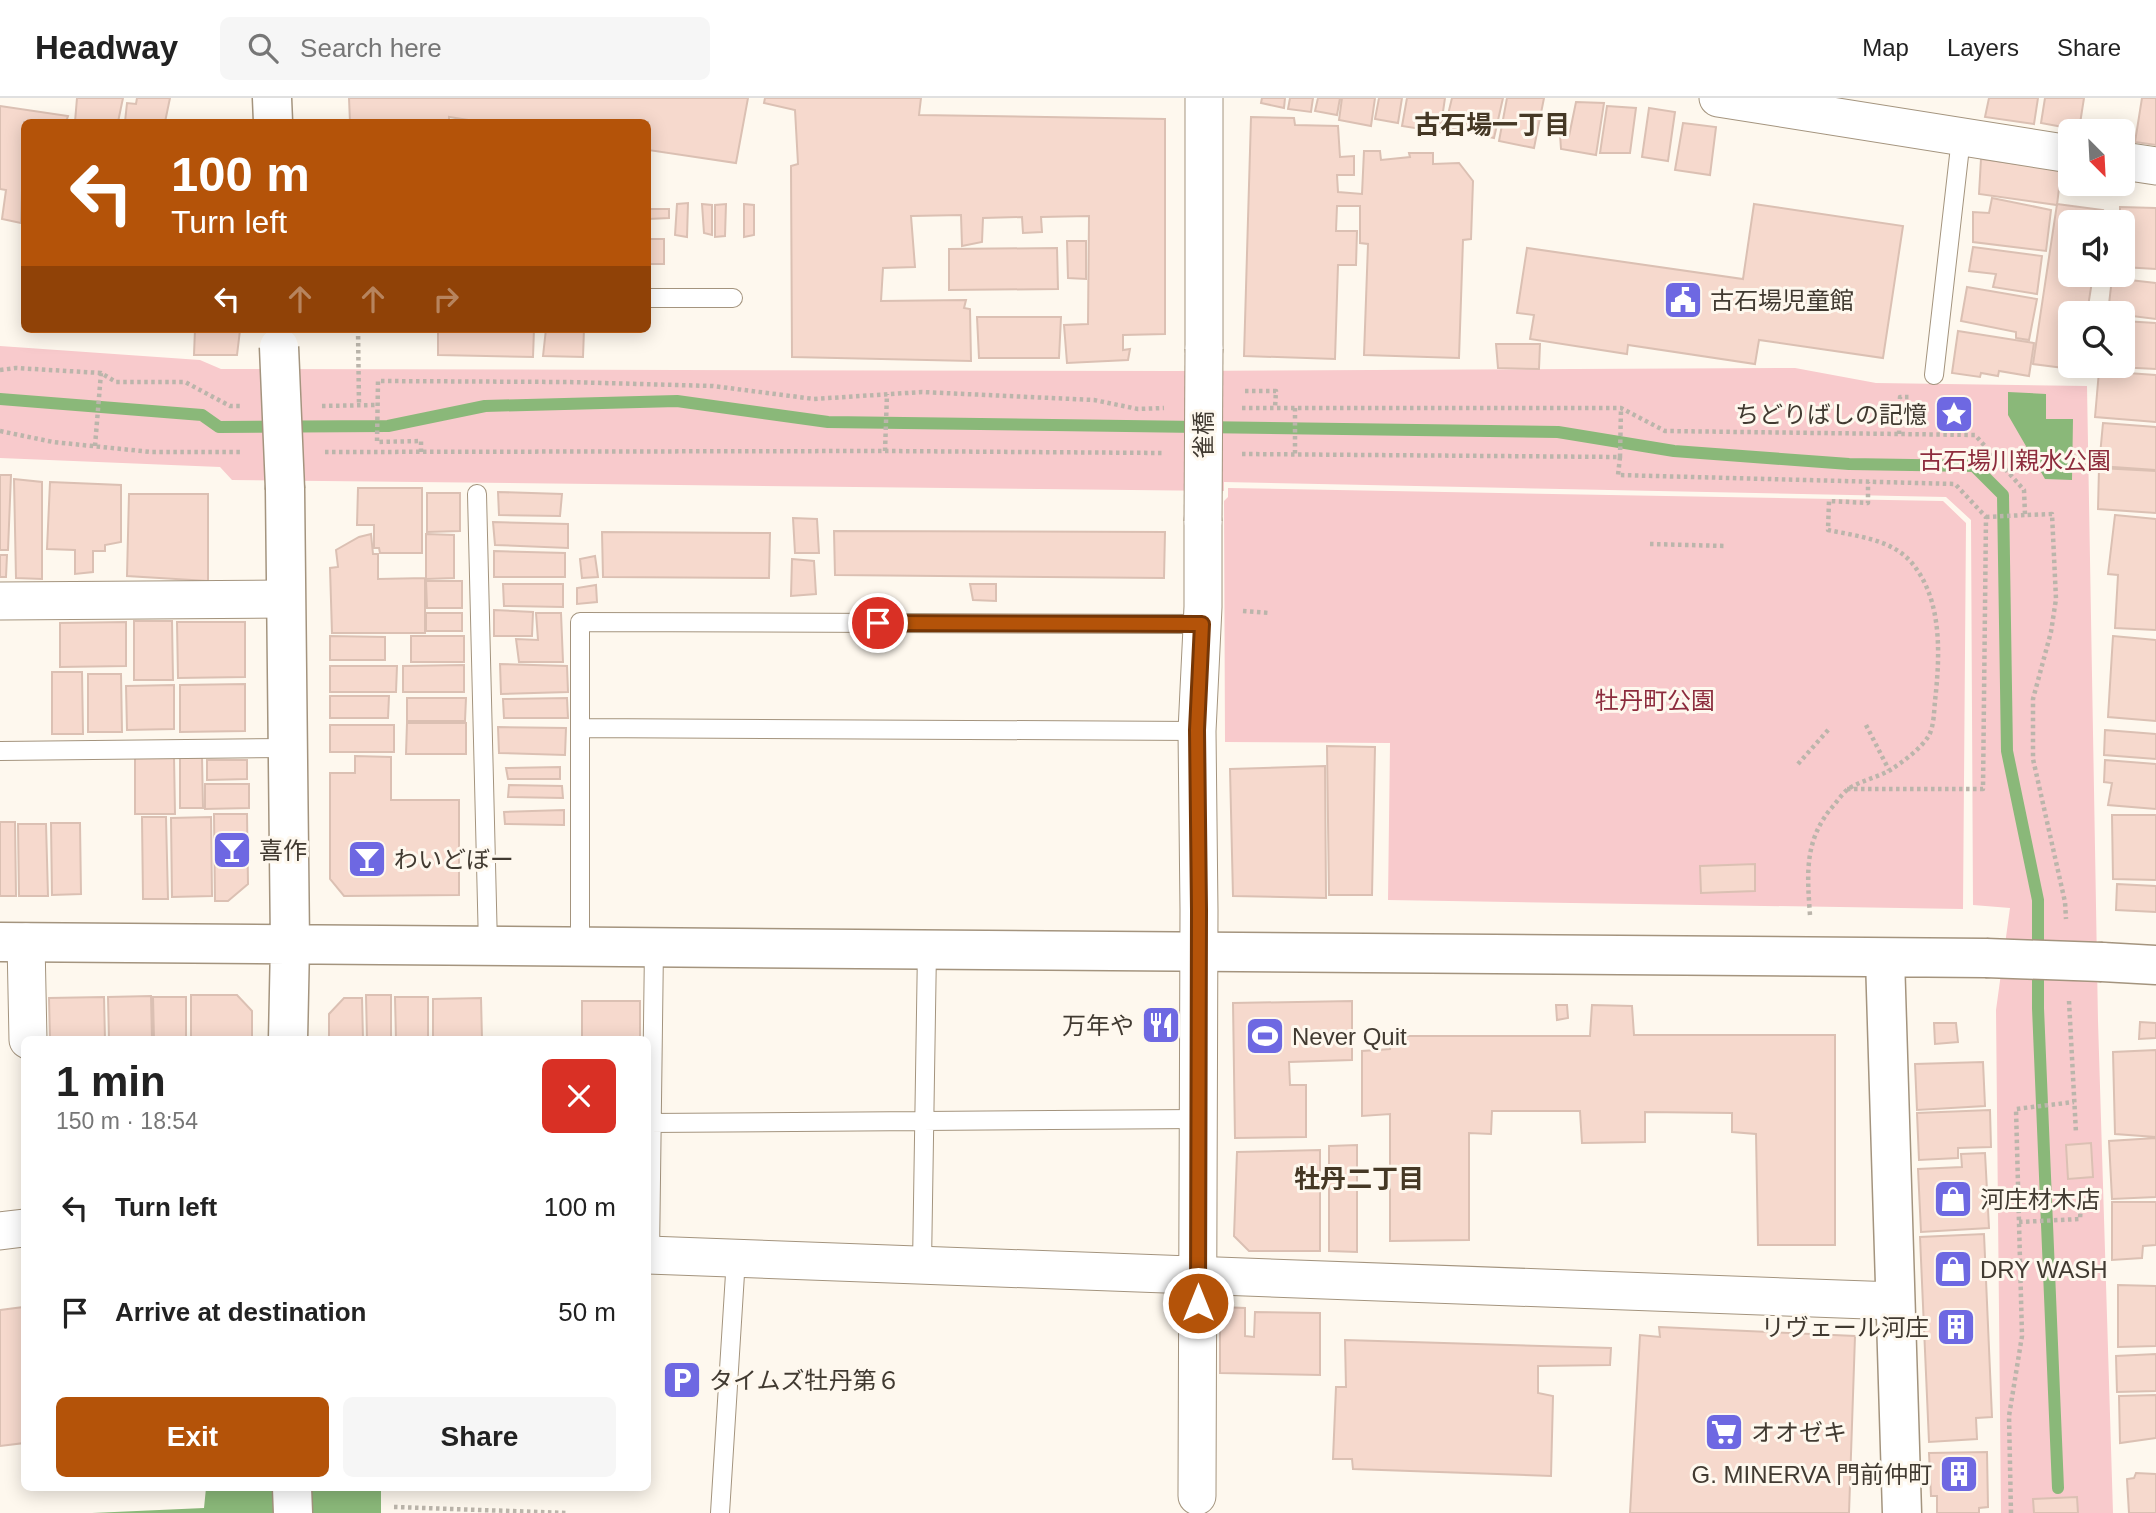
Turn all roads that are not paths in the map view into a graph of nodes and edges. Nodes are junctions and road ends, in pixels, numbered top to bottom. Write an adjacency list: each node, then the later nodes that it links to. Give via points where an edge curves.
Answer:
1 (272, 98): 5 (street)
2 (1204, 98): 17 (street, 雀橋, bridge)
3 (1718, 98): 4 (street)
4 (1758, 101): 6 (street)
5 (273, 119)
6 (1961, 138): 7 (street); 13 (lane)
7 (2058, 151)
8 (2135, 163): 9 (street)
9 (2156, 166)
10 (651, 298): 11 (lane)
11 (733, 298)
12 (279, 338): 15 (street, bridge)
13 (1934, 375)
14 (477, 494): 24 (lane)
15 (286, 599): 16 (street); 20 (street)
16 (0, 601)
17 (1202, 624): 18 (lane, via 580,622); 19 (street, 雀橋)
18 (581, 728): 19 (lane); 25 (lane)
19 (1197, 730): 28 (street, 雀橋)
20 (288, 748): 21 (lane); 23 (street)
21 (0, 751)
22 (13, 942): 23 (street); 31 (street)
23 (290, 944): 24 (street); 32 (street)
24 (488, 946): 25 (street)
25 (580, 946): 26 (street)
26 (654, 947): 27 (street); 33 (lane)
27 (927, 949): 28 (street); 35 (lane)
28 (1199, 952): 29 (street); 34 (street, 雀橋)
29 (1885, 958): 30 (street, bridge); 43 (street)
30 (2156, 965)
31 (27, 1036)
32 (288, 1036)
33 (651, 1079)
34 (1198, 1119): 35 (lane); 42 (street, 雀橋)
35 (924, 1121): 36 (lane); 41 (lane)
36 (651, 1123)
37 (21, 1228): 38 (street)
38 (0, 1231)
39 (651, 1255): 40 (street)
40 (736, 1258): 41 (street); 47 (lane)
41 (922, 1265): 42 (street)
42 (1198, 1275): 43 (street); 45 (street, 雀橋)
43 (1895, 1301): 48 (street)
44 (292, 1491): 46 (street)
45 (1197, 1496)
46 (293, 1513)
47 (720, 1513)
48 (1902, 1513)

